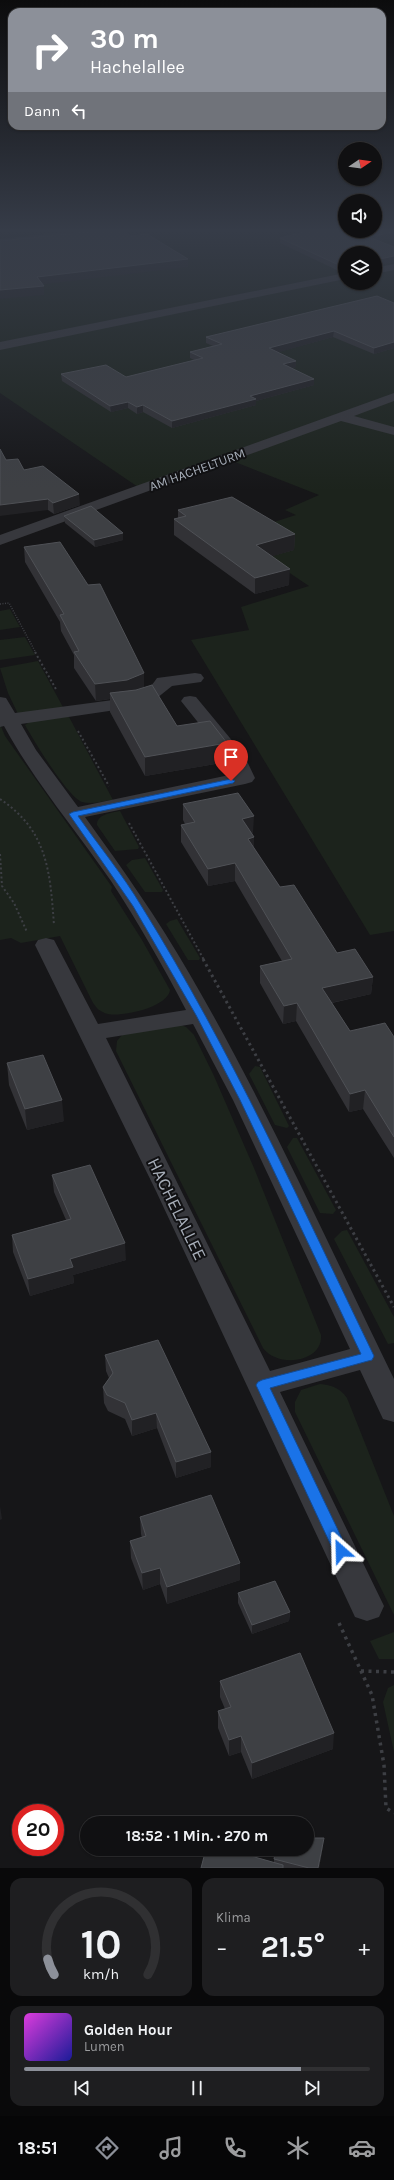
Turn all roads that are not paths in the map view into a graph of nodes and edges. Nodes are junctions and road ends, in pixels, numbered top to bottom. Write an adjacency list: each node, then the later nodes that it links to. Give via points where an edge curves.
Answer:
1 (142, 317): 2 (street)
2 (0, 346)
3 (394, 398): 4 (street, AM HACHELTURM)
4 (341, 417): 5 (street); 6 (street, AM HACHELTURM)
5 (394, 431)
6 (0, 540)
7 (195, 678): 9 (street, via 163,682 163,686 154,693 130,703)
8 (190, 701): 10 (street, via 237,759 245,778)
9 (3, 715): 10 (street)
10 (73, 814): 12 (street, via 141,912)
11 (43, 936): 13 (street, HACHELALLEE, via 65,991)
12 (201, 1015): 13 (street); 14 (street, via 245,1100)
13 (91, 1033): 15 (street, HACHELALLEE, via 160,1189)
14 (368, 1356): 15 (street); 16 (street)
15 (262, 1385): 17 (street, HACHELALLEE, via 289,1458)
16 (394, 1410)
17 (367, 1606)

